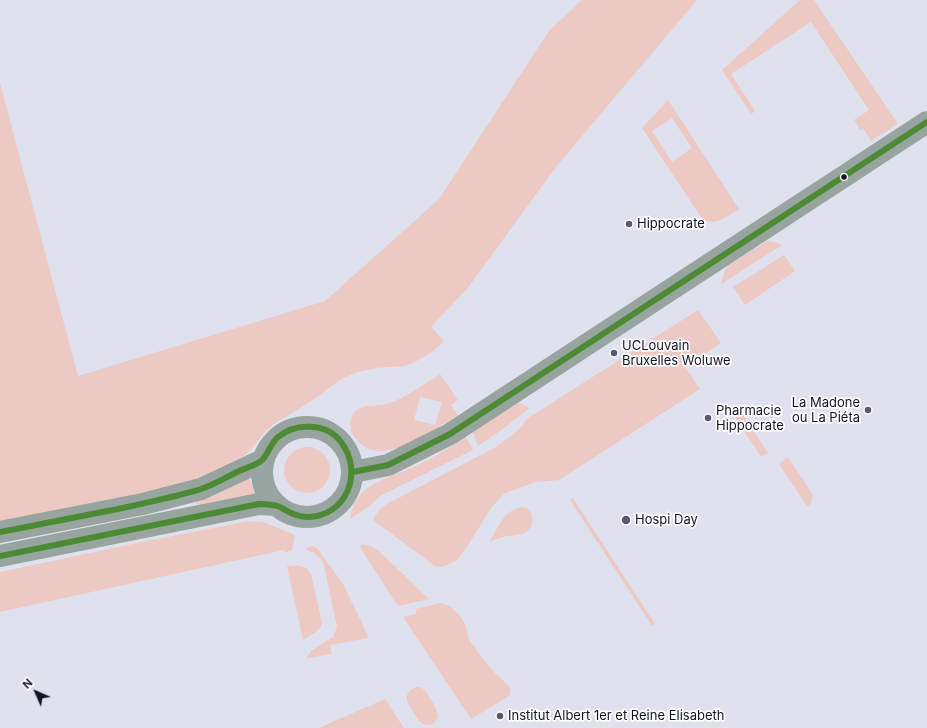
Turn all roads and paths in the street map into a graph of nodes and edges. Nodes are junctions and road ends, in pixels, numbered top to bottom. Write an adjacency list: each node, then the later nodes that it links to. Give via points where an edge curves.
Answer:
1 (927, 122): 3 (street, via 450,434 388,465)
2 (263, 460): 3 (street, via 278,437 289,430 312,426 339,439 349,454); 4 (street, via 264,485); 5 (street, via 201,489 143,504)
3 (353, 472): 4 (street, via 351,485 344,498 335,508 323,514 311,517 298,516)
4 (277, 505): 6 (street, via 259,504)
5 (0, 532)
6 (0, 556)

